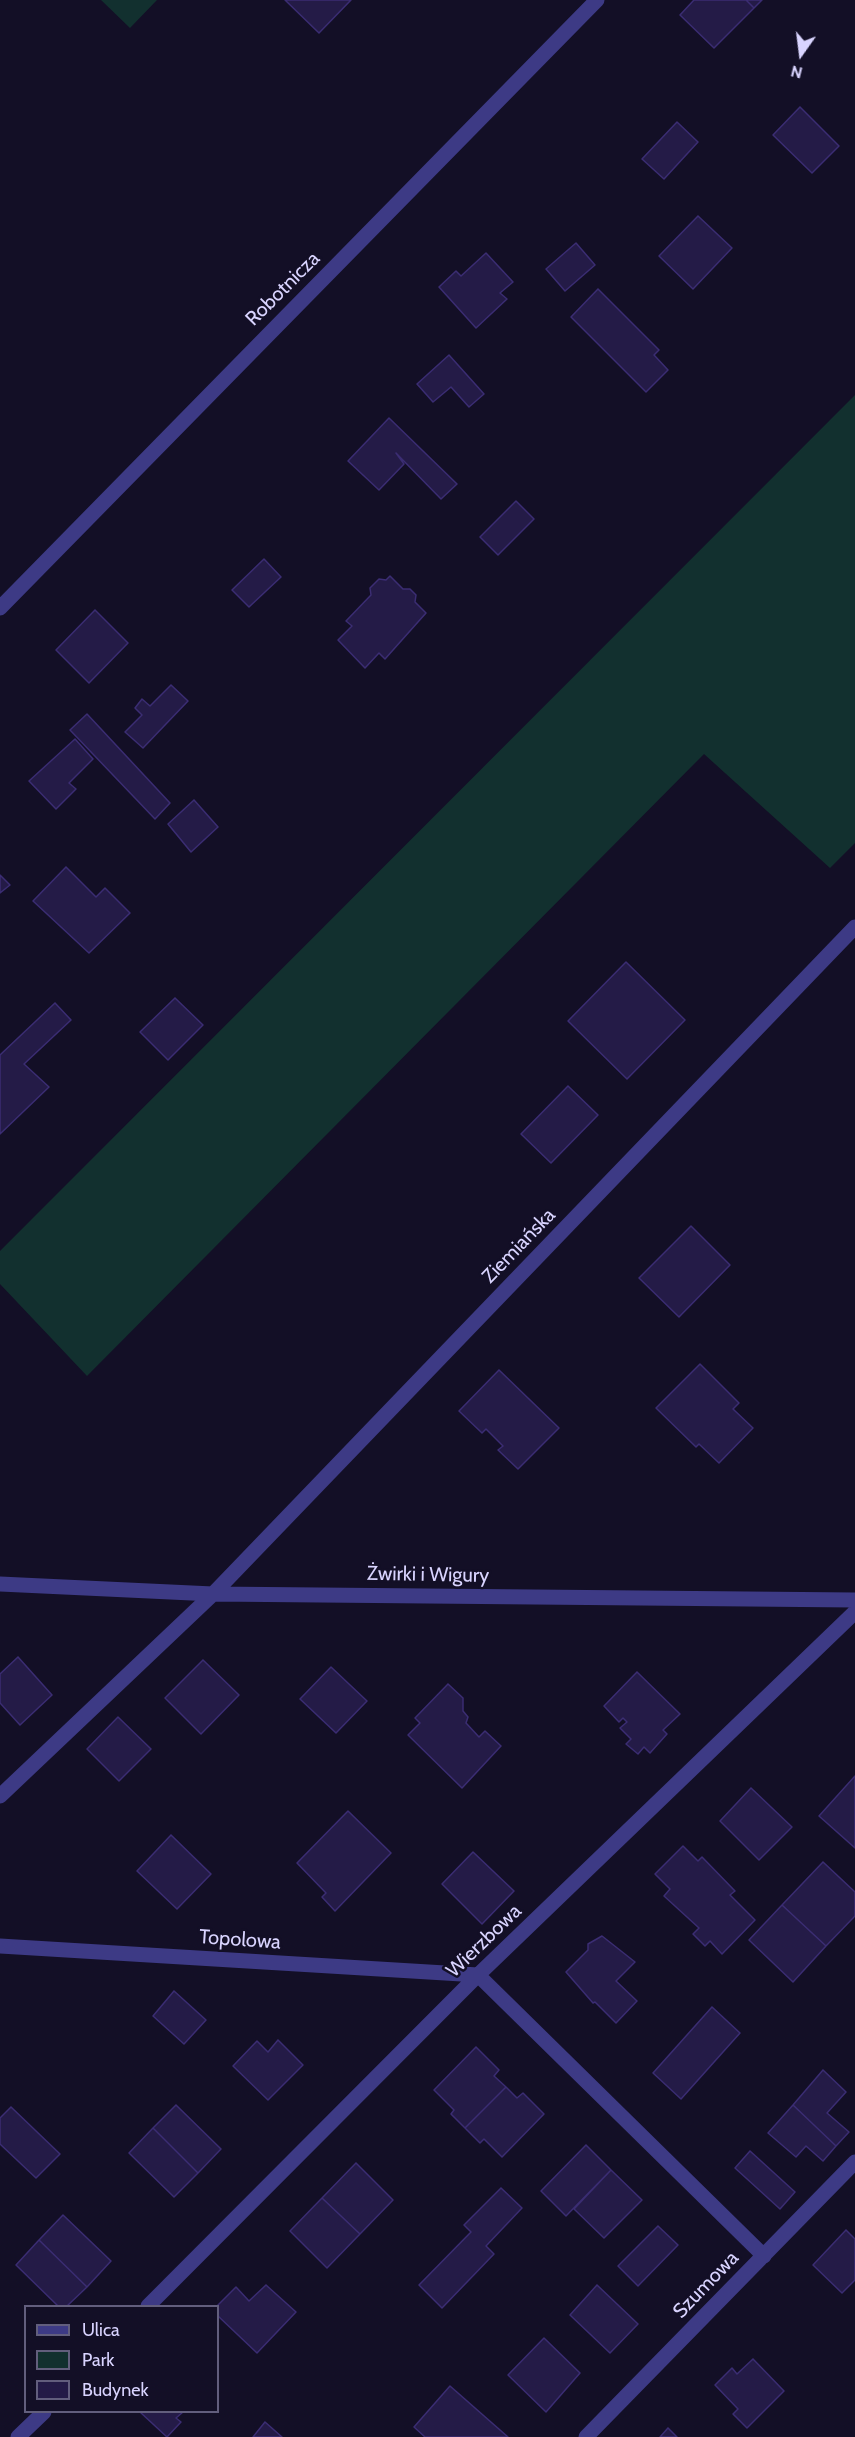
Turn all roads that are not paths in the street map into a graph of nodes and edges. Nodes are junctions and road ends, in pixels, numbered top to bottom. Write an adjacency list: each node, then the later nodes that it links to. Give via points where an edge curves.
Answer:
1 (597, 0): 2 (street, Robotnicza)
2 (0, 608)
3 (855, 927): 5 (street, Ziemiańska)
4 (0, 1584): 5 (street, Żwirki i Wigury)
5 (213, 1594): 6 (street, Żwirki i Wigury); 8 (street)
6 (855, 1600)
7 (855, 1612): 10 (street, Wierzbowa)
8 (0, 1796)
9 (0, 1946): 10 (street, Topolowa)
10 (478, 1976): 12 (street); 13 (street, Wierzbowa)
11 (855, 2162): 12 (street, Szumowa)
12 (764, 2256): 16 (street, Szumowa)
13 (150, 2305)
14 (43, 2413): 15 (street)
15 (18, 2437)
16 (586, 2437)

